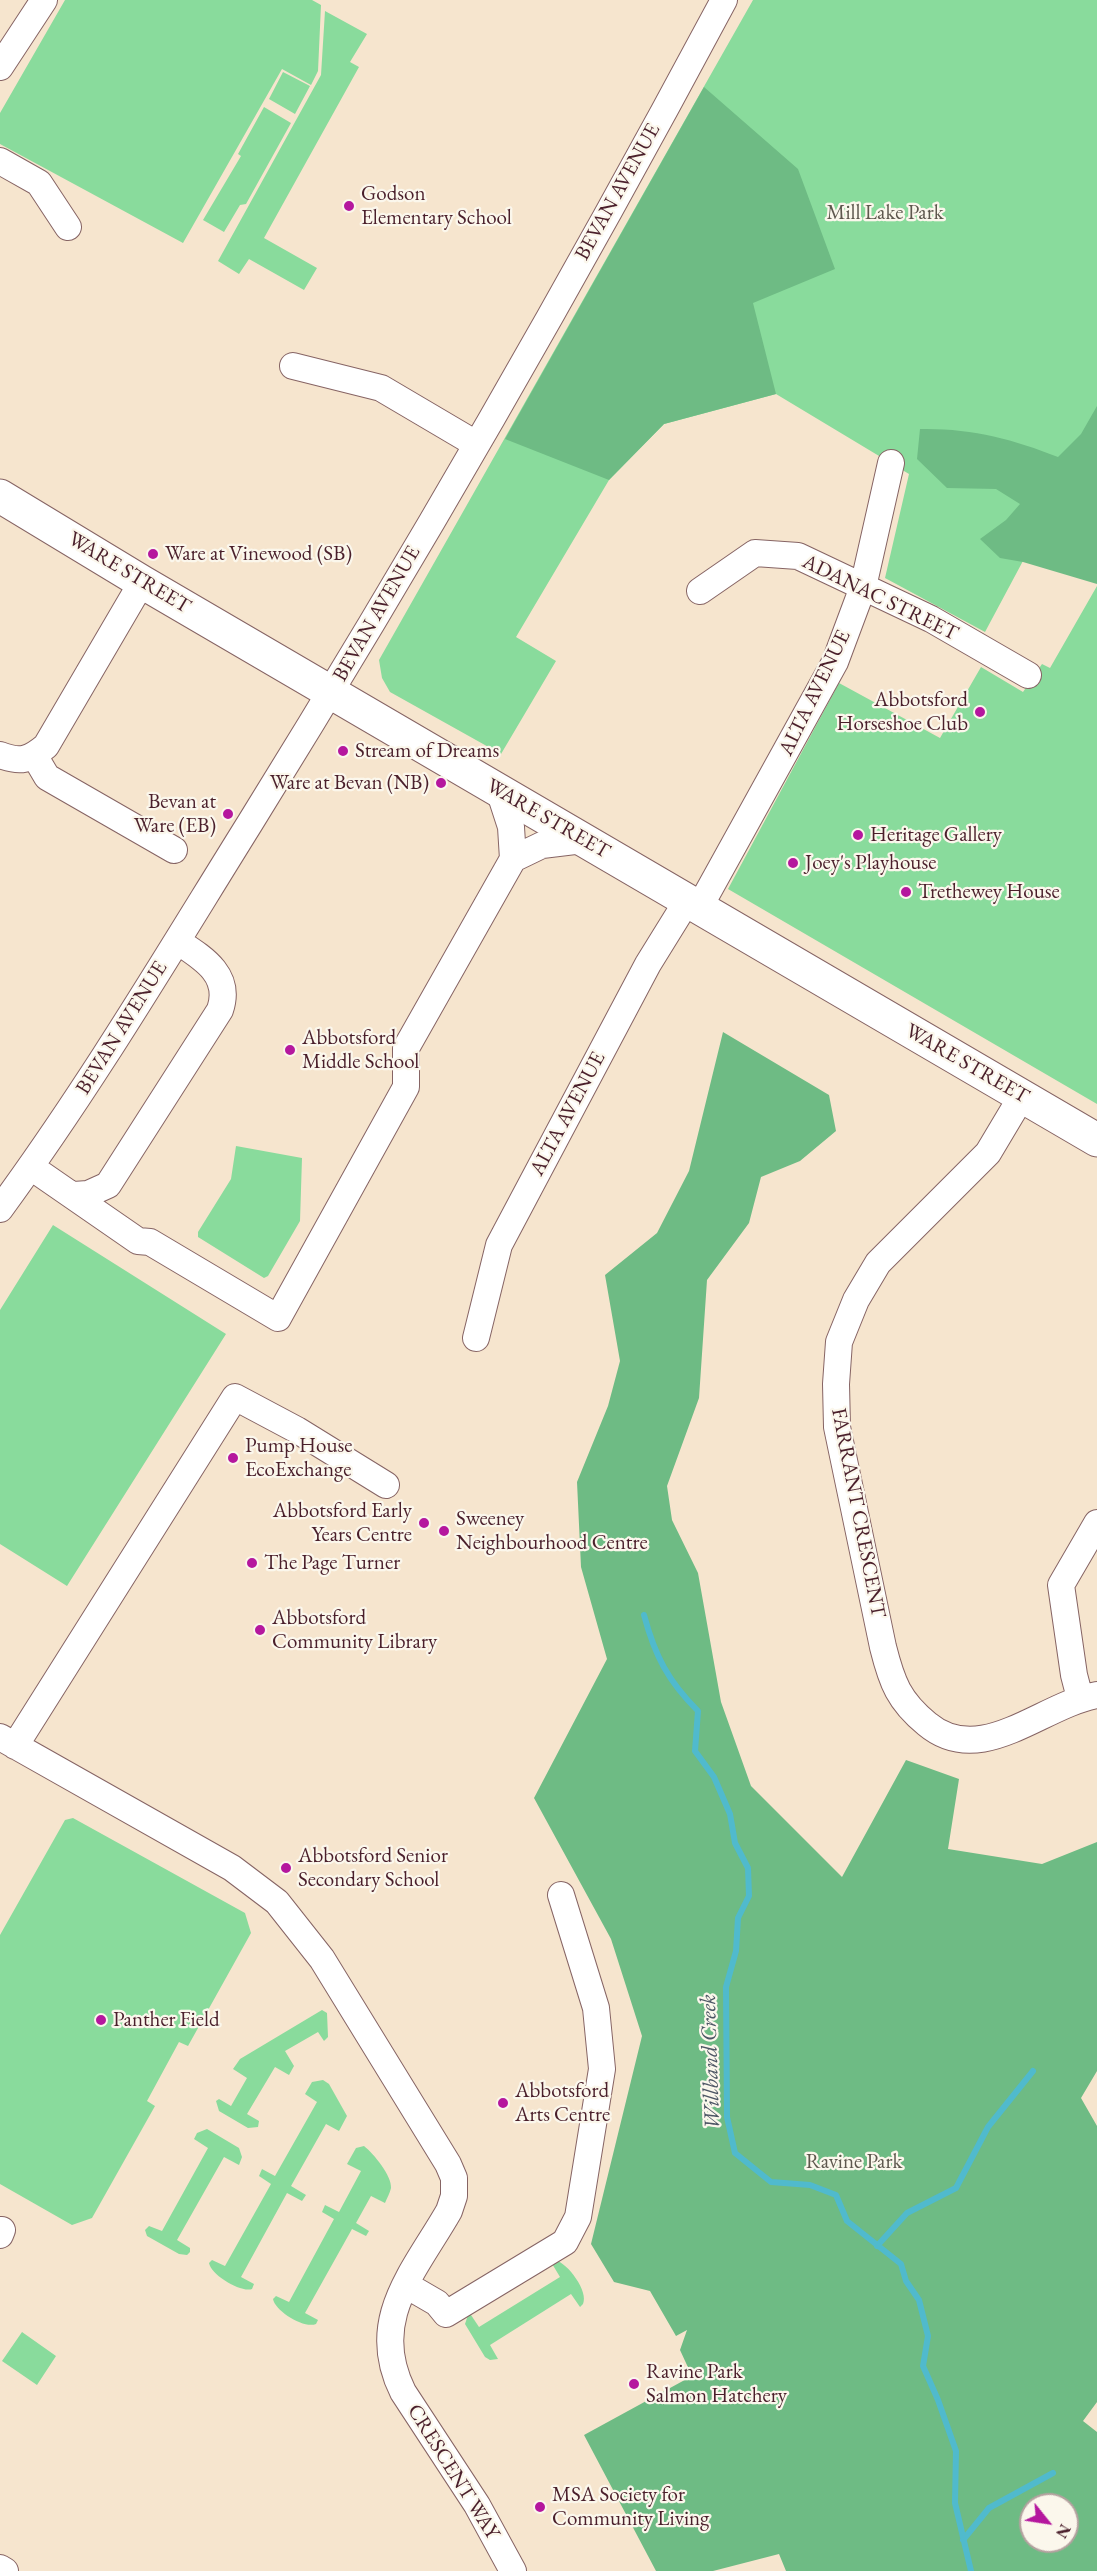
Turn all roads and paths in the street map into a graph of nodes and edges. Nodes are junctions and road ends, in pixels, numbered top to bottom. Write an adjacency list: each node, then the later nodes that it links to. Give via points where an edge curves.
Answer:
1 (44, 0): 3 (street)
2 (723, 0): 7 (street, BEVAN AVENUE)
3 (0, 67)
4 (0, 161): 5 (street, via 39,183)
5 (68, 227)
6 (293, 366): 7 (street, via 381,388)
7 (476, 444): 14 (street, BEVAN AVENUE)
8 (891, 463): 11 (street, ALTA AVENUE)
9 (0, 496): 10 (main road, WARE STREET)
10 (142, 582): 14 (main road, WARE STREET); 16 (street, via 46,746)
11 (863, 587): 12 (street, ADANAC STREET, via 798,556 755,553); 13 (street, ADANAC STREET, via 931,619); 21 (street, ALTA AVENUE, via 836,662)
12 (699, 591)
13 (1028, 675)
14 (331, 692): 17 (main road, WARE STREET); 22 (street, BEVAN AVENUE)
15 (0, 755): 16 (street, via 16,761)
16 (34, 755): 19 (street, via 47,777)
17 (499, 790): 18 (main road, WARE STREET); 20 (street, via 511,827)
18 (582, 840): 20 (street, via 542,844); 21 (main road, WARE STREET)
19 (174, 850)
20 (513, 859): 26 (street, via 406,1048 406,1087 278,1318 150,1242 138,1241 85,1207)
21 (693, 904): 23 (main road, WARE STREET); 28 (street, ALTA AVENUE, via 648,964 499,1245)
22 (177, 941): 25 (street, BEVAN AVENUE); 26 (street, via 203,957 223,984 220,1010 108,1185)
23 (1022, 1096): 24 (main road, WARE STREET); 31 (street, FARRANT CRESCENT, via 988,1153 878,1263 856,1300 839,1342 837,1427 890,1676 907,1708 952,1740 974,1741 993,1737)
24 (1097, 1140)
25 (31, 1167): 26 (street); 27 (street, BEVAN AVENUE)
26 (74, 1195)
27 (0, 1209)
28 (476, 1338)
29 (386, 1485): 32 (street, via 235,1397)
30 (1097, 1523): 31 (street, via 1061,1585 1074,1675)
31 (1089, 1696)
32 (7, 1741): 34 (street, via 246,1878 277,1902 322,1959 454,2178 449,2211)
33 (561, 1895): 34 (street, via 596,2008 602,2069 578,2217 565,2242 446,2314 437,2303)
34 (406, 2285): 37 (street, CRESCENT WAY, via 389,2331 393,2373 477,2505)
35 (0, 2568): 36 (street)
36 (5, 2571)
37 (513, 2571)

